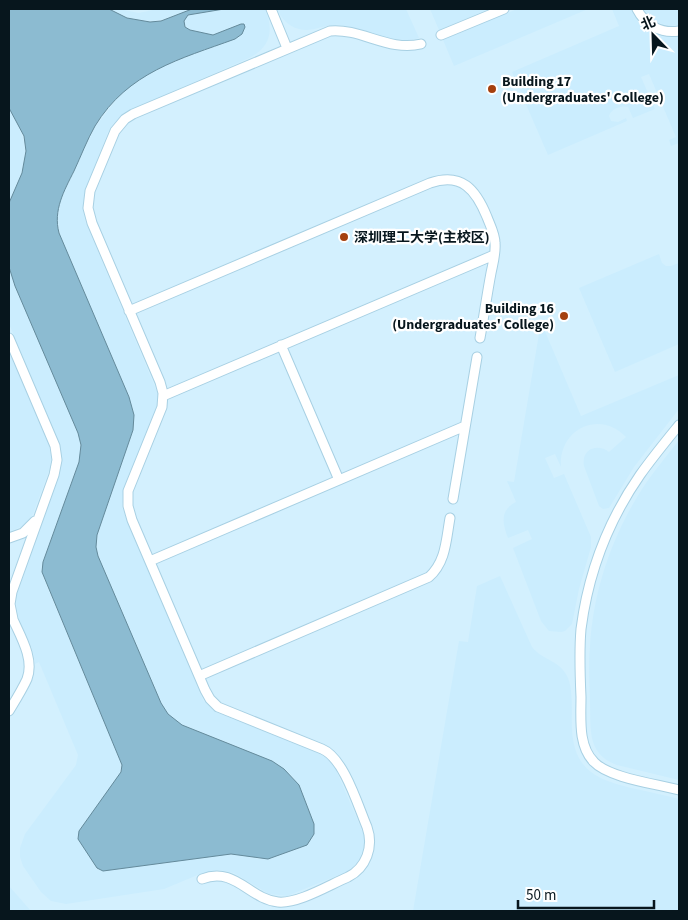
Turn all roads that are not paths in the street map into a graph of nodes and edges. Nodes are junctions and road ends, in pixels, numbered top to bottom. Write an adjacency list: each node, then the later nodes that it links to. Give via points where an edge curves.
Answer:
1 (271, 9): 7 (lane)
2 (504, 9): 5 (lane)
3 (637, 9): 4 (lane, via 653,26 663,31)
4 (679, 31)
5 (441, 35)
6 (421, 44): 7 (lane, via 397,45 336,30)
7 (287, 48): 9 (lane, via 132,114 117,127 90,191 88,208)
8 (494, 254): 9 (lane, via 495,237 477,195 458,181 443,179); 11 (lane); 12 (lane)
9 (129, 311): 14 (lane)
10 (9, 338): 19 (lane, via 55,446 54,475)
11 (480, 338)
12 (281, 345): 14 (lane); 17 (lane)
13 (477, 357): 16 (lane)
14 (163, 396): 22 (lane, via 162,407 127,498)
15 (679, 424): 27 (lane, via 639,476 610,527 588,590 580,656 583,744 592,760 607,772)
16 (465, 426): 17 (lane); 18 (lane)
17 (339, 480): 22 (lane)
18 (453, 499)
19 (40, 515): 21 (lane, via 28,529); 24 (lane, via 12,592)
20 (450, 518): 25 (lane, via 442,559 429,577)
21 (9, 538)
22 (150, 561): 25 (lane)
23 (9, 610): 24 (lane)
24 (13, 619): 26 (lane, via 29,665 26,680)
25 (199, 676): 28 (lane, via 210,699 218,707 334,756 367,827 370,842 365,861 359,869 292,901 271,901 228,877)
26 (9, 711)
27 (679, 790)
28 (202, 879)

